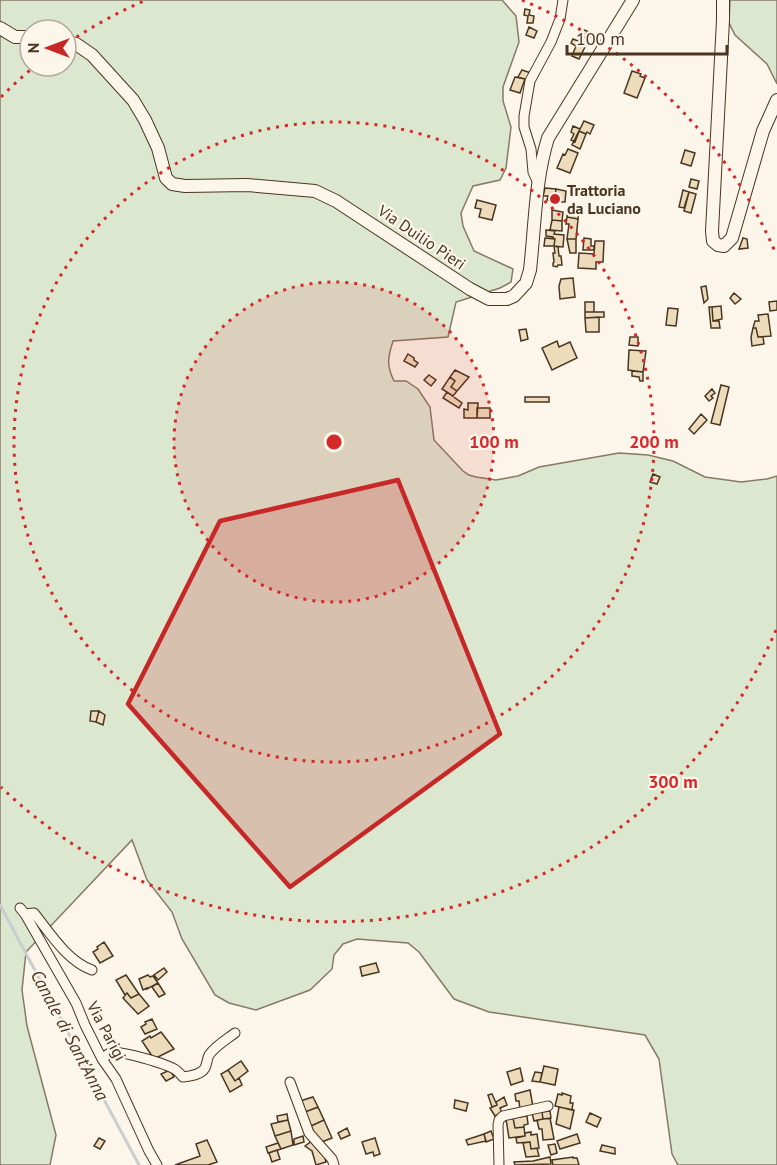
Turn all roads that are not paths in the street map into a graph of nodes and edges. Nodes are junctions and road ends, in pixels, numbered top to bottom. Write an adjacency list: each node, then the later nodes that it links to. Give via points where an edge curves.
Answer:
1 (563, 0): 8 (street, via 551,42 530,81 524,116)
2 (633, 0): 8 (street, Via Duilio Pieri, via 548,138)
3 (723, 0): 7 (street, via 712,231 713,241 718,245 724,246 732,238 763,131)
4 (0, 28): 5 (street)
5 (18, 37)
6 (78, 45): 8 (street, Via Duilio Pieri, via 92,55 133,100 146,120 166,178 172,184 247,185 315,192 336,201 489,298 507,299 526,283)
7 (777, 100)
8 (538, 185)
9 (92, 970): 11 (street, Via Parigi, via 72,957 34,913 22,911 76,1004)
10 (235, 1033): 11 (street, via 208,1056 201,1073 188,1077 130,1054 110,1053)
11 (102, 1059): 14 (street, Via Parigi, via 116,1079)
12 (290, 1082): 15 (street, via 309,1133)
13 (548, 1106): 16 (street, via 499,1120)
14 (157, 1165)
15 (334, 1165)
16 (499, 1165)

